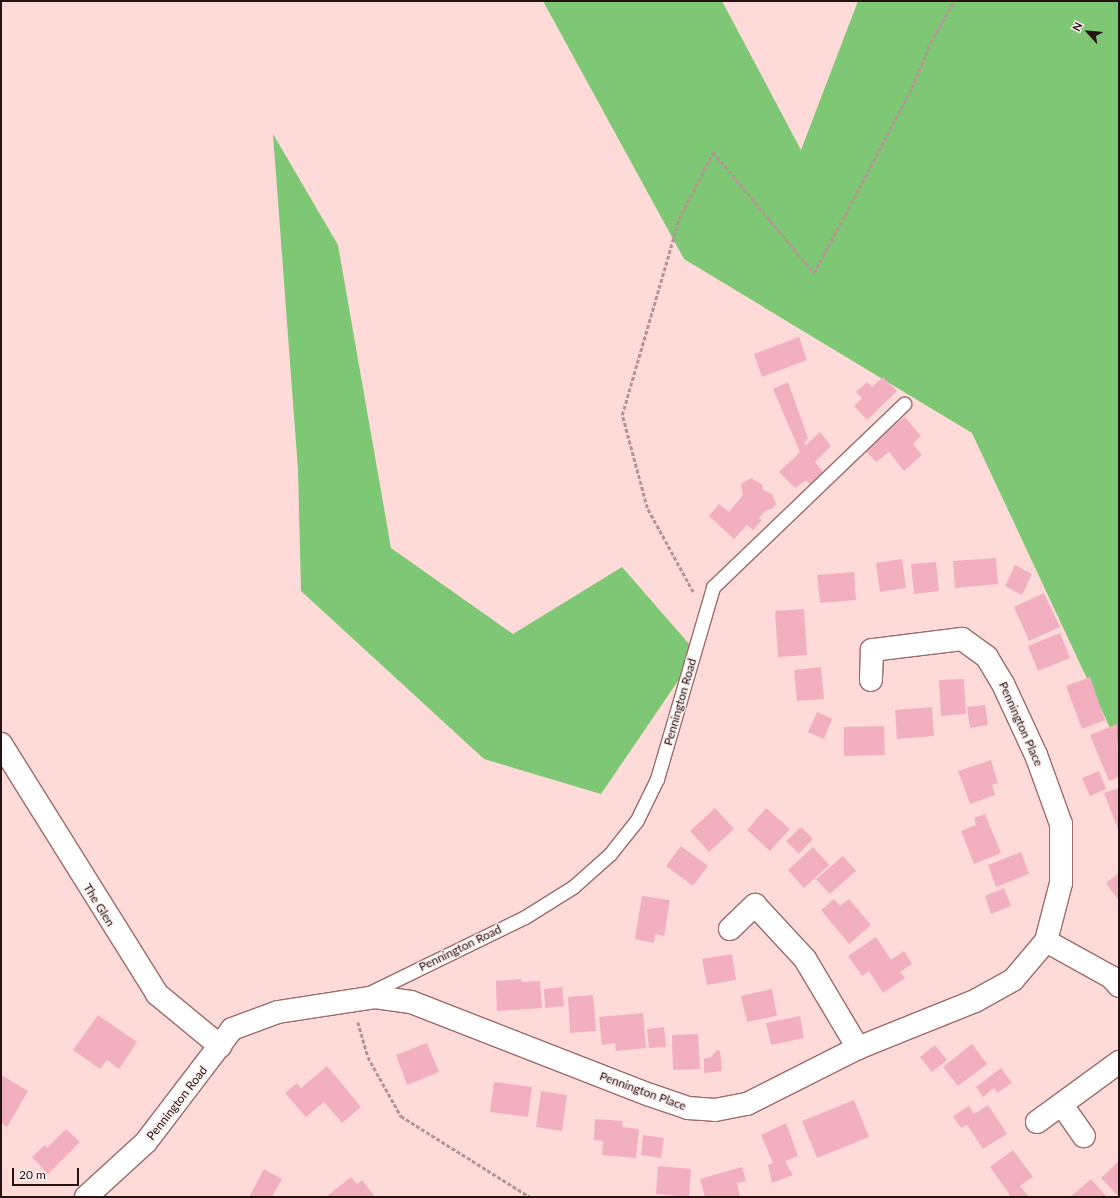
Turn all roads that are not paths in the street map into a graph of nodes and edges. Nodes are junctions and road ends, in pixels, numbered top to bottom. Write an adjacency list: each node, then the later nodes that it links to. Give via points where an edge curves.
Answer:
1 (904, 404): 7 (lane, Pennington Road, via 713,587 657,779 637,820 610,854 573,887 525,917)
2 (871, 680): 5 (street, Pennington Place, via 872,650 962,639 987,657 1003,684 1036,755 1061,824 1061,883)
3 (1, 744): 8 (street, The Glen, via 157,994)
4 (730, 929): 9 (street, via 755,905 805,959)
5 (1046, 941): 6 (street, via 1111,977); 9 (street, Pennington Place, via 1013,980 975,1001)
6 (1119, 986)
7 (352, 1001): 8 (street, Pennington Road, via 278,1012 232,1029); 9 (street, Pennington Place, via 375,998 411,1002 688,1108 715,1110 747,1104)
8 (220, 1046): 14 (street, Pennington Road, via 146,1142)
9 (858, 1048)
10 (1119, 1062): 11 (street)
11 (1062, 1105): 12 (street); 13 (street)
12 (1037, 1122)
13 (1084, 1136)
14 (86, 1197)

